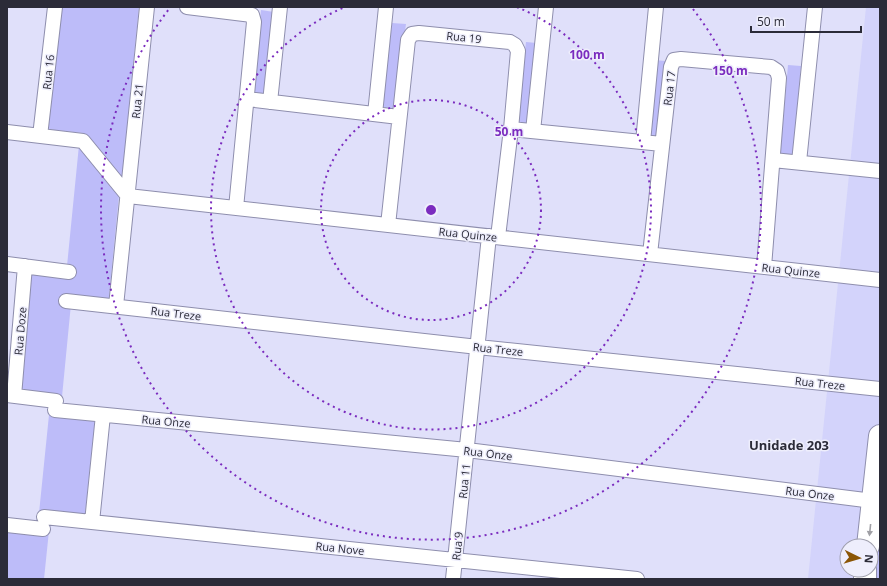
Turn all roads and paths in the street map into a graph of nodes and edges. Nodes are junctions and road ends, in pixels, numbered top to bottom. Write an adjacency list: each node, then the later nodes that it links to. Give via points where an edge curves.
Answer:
1 (55, 7): 16 (street, Rua 16)
2 (147, 7): 22 (street, Rua 21)
3 (187, 7): 9 (street, via 252,15 254,22)
4 (280, 7): 10 (street)
5 (386, 7): 11 (street)
6 (546, 7): 14 (street)
7 (656, 7): 17 (street, Rua 17)
8 (814, 13): 20 (street)
9 (247, 99): 10 (street); 23 (street)
10 (270, 102): 11 (street)
11 (375, 114): 12 (street)
12 (399, 117): 13 (street, Rua 19, via 408,40 412,34 510,42 518,51); 24 (street, Rua 19)
13 (511, 129): 14 (street); 25 (street, Rua 19)
14 (533, 131): 17 (street)
15 (7, 132): 16 (street)
16 (40, 136): 22 (street, via 83,141)
17 (643, 142): 18 (street)
18 (662, 144): 19 (street, Rua 17, via 674,60 681,58 771,67 777,71 779,78); 26 (street, Rua 17)
19 (773, 160): 20 (street); 29 (street, Rua 17)
20 (799, 162): 21 (street)
21 (880, 171)
22 (128, 196): 23 (street, Rua Quinze); 33 (street)
23 (236, 208): 24 (street, Rua Quinze)
24 (388, 225): 25 (street, Rua Quinze)
25 (494, 237): 26 (street, Rua Quinze); 34 (street, Rua 19, via 484,291)
26 (650, 254): 29 (street, Rua Quinze)
27 (7, 264): 28 (street)
28 (25, 266): 30 (street); 36 (street, Rua Doze)
29 (764, 267): 31 (street, Rua Quinze)
30 (69, 272)
31 (880, 280)
32 (66, 301): 33 (street, Rua Treze)
33 (116, 306): 34 (street, Rua Treze)
34 (478, 347): 35 (street, Rua Treze); 40 (street, Rua 11)
35 (880, 389)
36 (10, 396): 37 (street, Rua Doze)
37 (56, 405): 38 (street, Rua Onze)
38 (103, 415): 40 (street, Rua Onze); 43 (street)
39 (880, 436): 41 (main road)
40 (467, 450): 41 (street, Rua Onze); 42 (street, Rua 11)
41 (873, 501): 45 (main road, one-way to 45)
42 (460, 512): 46 (street, Rua 9)
43 (92, 522): 44 (street, Rua Nove); 46 (street, Rua Nove)
44 (7, 526)
45 (869, 538)
46 (455, 560): 47 (street, Rua 9); 48 (street, Rua Nove)
47 (453, 579)
48 (637, 579)

